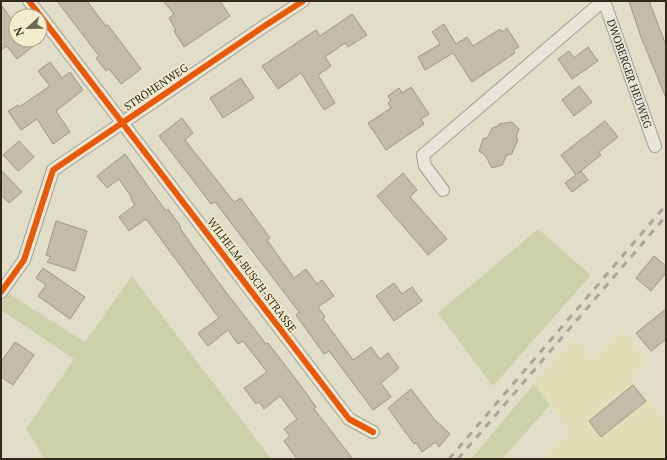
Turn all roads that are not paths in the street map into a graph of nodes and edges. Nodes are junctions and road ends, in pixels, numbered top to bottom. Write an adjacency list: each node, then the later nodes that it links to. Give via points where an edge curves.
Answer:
1 (29, 1): 4 (street, WILHELM-BUSCH-STRASSE)
2 (303, 1): 4 (street, STRÖHENWEG)
3 (604, 1): 5 (street, DWOBERGER HEUWEG); 6 (street, via 423,155 424,166)
4 (123, 122): 7 (street, STRÖHENWEG, via 53,170 24,260); 8 (street, WILHELM-BUSCH-STRASSE, via 349,420)
5 (655, 146)
6 (443, 190)
7 (1, 292)
8 (373, 432)

